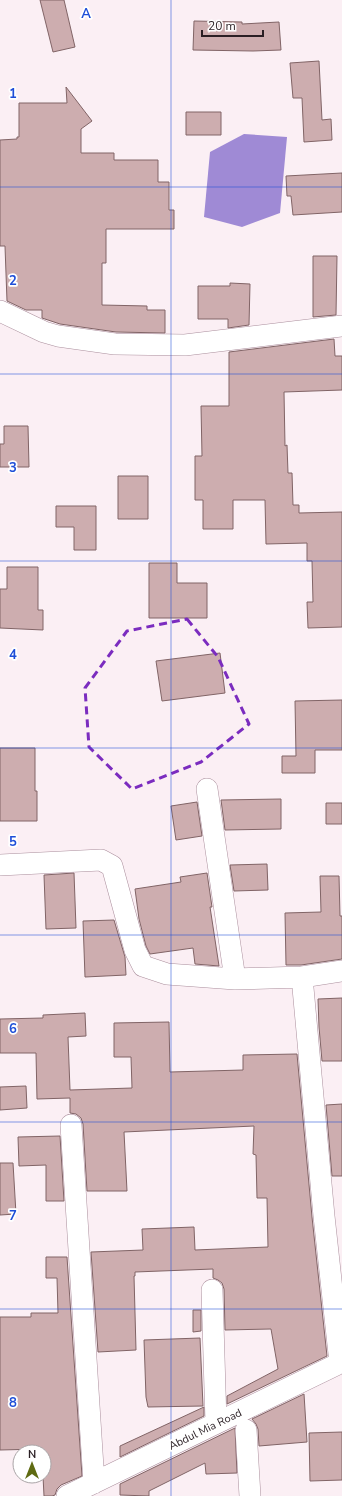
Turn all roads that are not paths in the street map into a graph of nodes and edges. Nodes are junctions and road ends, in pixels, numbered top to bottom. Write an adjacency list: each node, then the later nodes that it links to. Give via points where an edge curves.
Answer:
1 (0, 312): 2 (street, via 58,336 115,344 185,345)
2 (342, 326)
3 (206, 789): 7 (street)
4 (0, 865): 7 (street, via 101,860 112,866 135,950 143,966 167,974)
5 (342, 971): 6 (street)
6 (302, 977): 7 (street); 10 (street)
7 (235, 979)
8 (71, 1125): 13 (street)
9 (212, 1290): 11 (street)
10 (341, 1362): 11 (street, Abdul Mia Road)
11 (216, 1423): 13 (street, Abdul Mia Road)
12 (246, 1430): 15 (street)
13 (94, 1483): 14 (street, Abdul Mia Road)
14 (67, 1496)
15 (250, 1496)

